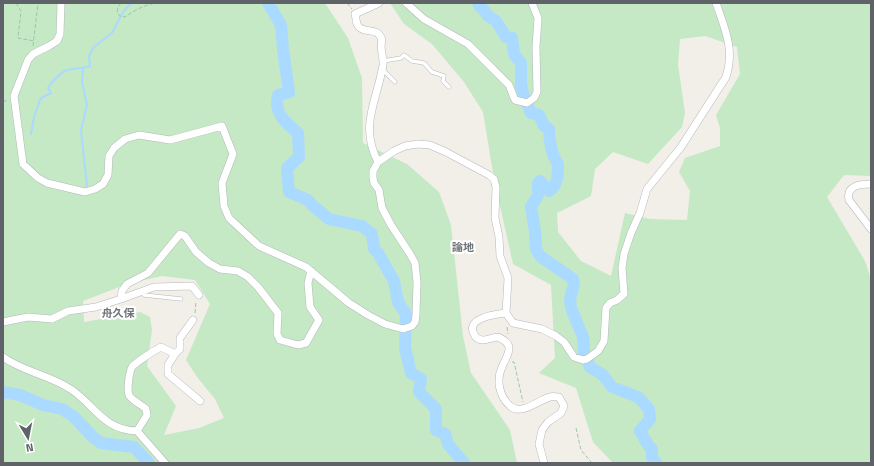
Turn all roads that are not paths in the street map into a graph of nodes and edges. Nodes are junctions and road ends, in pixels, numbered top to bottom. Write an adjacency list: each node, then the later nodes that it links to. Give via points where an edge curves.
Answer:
1 (61, 3): 12 (street, via 60,34 57,41 33,54 28,60 14,96 23,164 47,183 86,192 103,184 108,175 109,156 125,139 138,135 170,140 222,126 233,154 222,184 224,206 229,218 259,246)
2 (380, 3): 6 (street, via 356,14 360,27 380,35)
3 (406, 3): 4 (street, via 424,20 468,44 508,85 515,100 527,103 537,92 538,18)
4 (532, 3)
5 (716, 3): 17 (street, via 730,53 726,77 681,147 647,189 624,254 624,294 606,308 604,341 598,350 587,359 578,359 556,336 542,328 513,323)
6 (382, 65): 7 (lane); 8 (lane, via 404,55 412,61 424,62 432,72 444,76 443,81); 9 (street, via 369,128)
7 (395, 82)
8 (449, 87)
9 (378, 162): 12 (street, via 373,171 373,178 379,190 382,208 415,263 415,322 409,328 403,328 379,322 349,303); 17 (street, via 404,146 430,145 494,179 495,218 500,256 508,278)
10 (871, 184): 11 (street, via 852,187 848,196)
11 (871, 229)
12 (311, 271): 15 (street, via 308,283 310,307 319,320 306,343 298,345 280,340 278,313 248,277 238,271 209,263 196,252 185,236 180,234 148,273 127,284 122,291)
13 (142, 291): 14 (street, via 154,287 192,286); 15 (street); 16 (lane, via 144,295)
14 (199, 295)
15 (121, 299): 19 (street, via 96,307 68,311 52,319 28,317)
16 (181, 300)
17 (506, 313): 25 (street, via 488,315 475,323 474,333 478,339 498,337 507,342 509,353 498,380 503,399 514,408 521,410 551,397 559,397 564,406 561,413 542,430 539,444)
18 (193, 320): 20 (street, via 180,338 180,349)
19 (3, 322)
20 (175, 354): 22 (street, via 168,365 168,374); 23 (street, via 161,347 132,367 129,394 131,399 146,409 147,415)
21 (3, 357): 23 (street, via 72,390 100,417 116,426)
22 (200, 401)
23 (137, 431): 24 (street)
24 (165, 463)
25 (544, 463)

